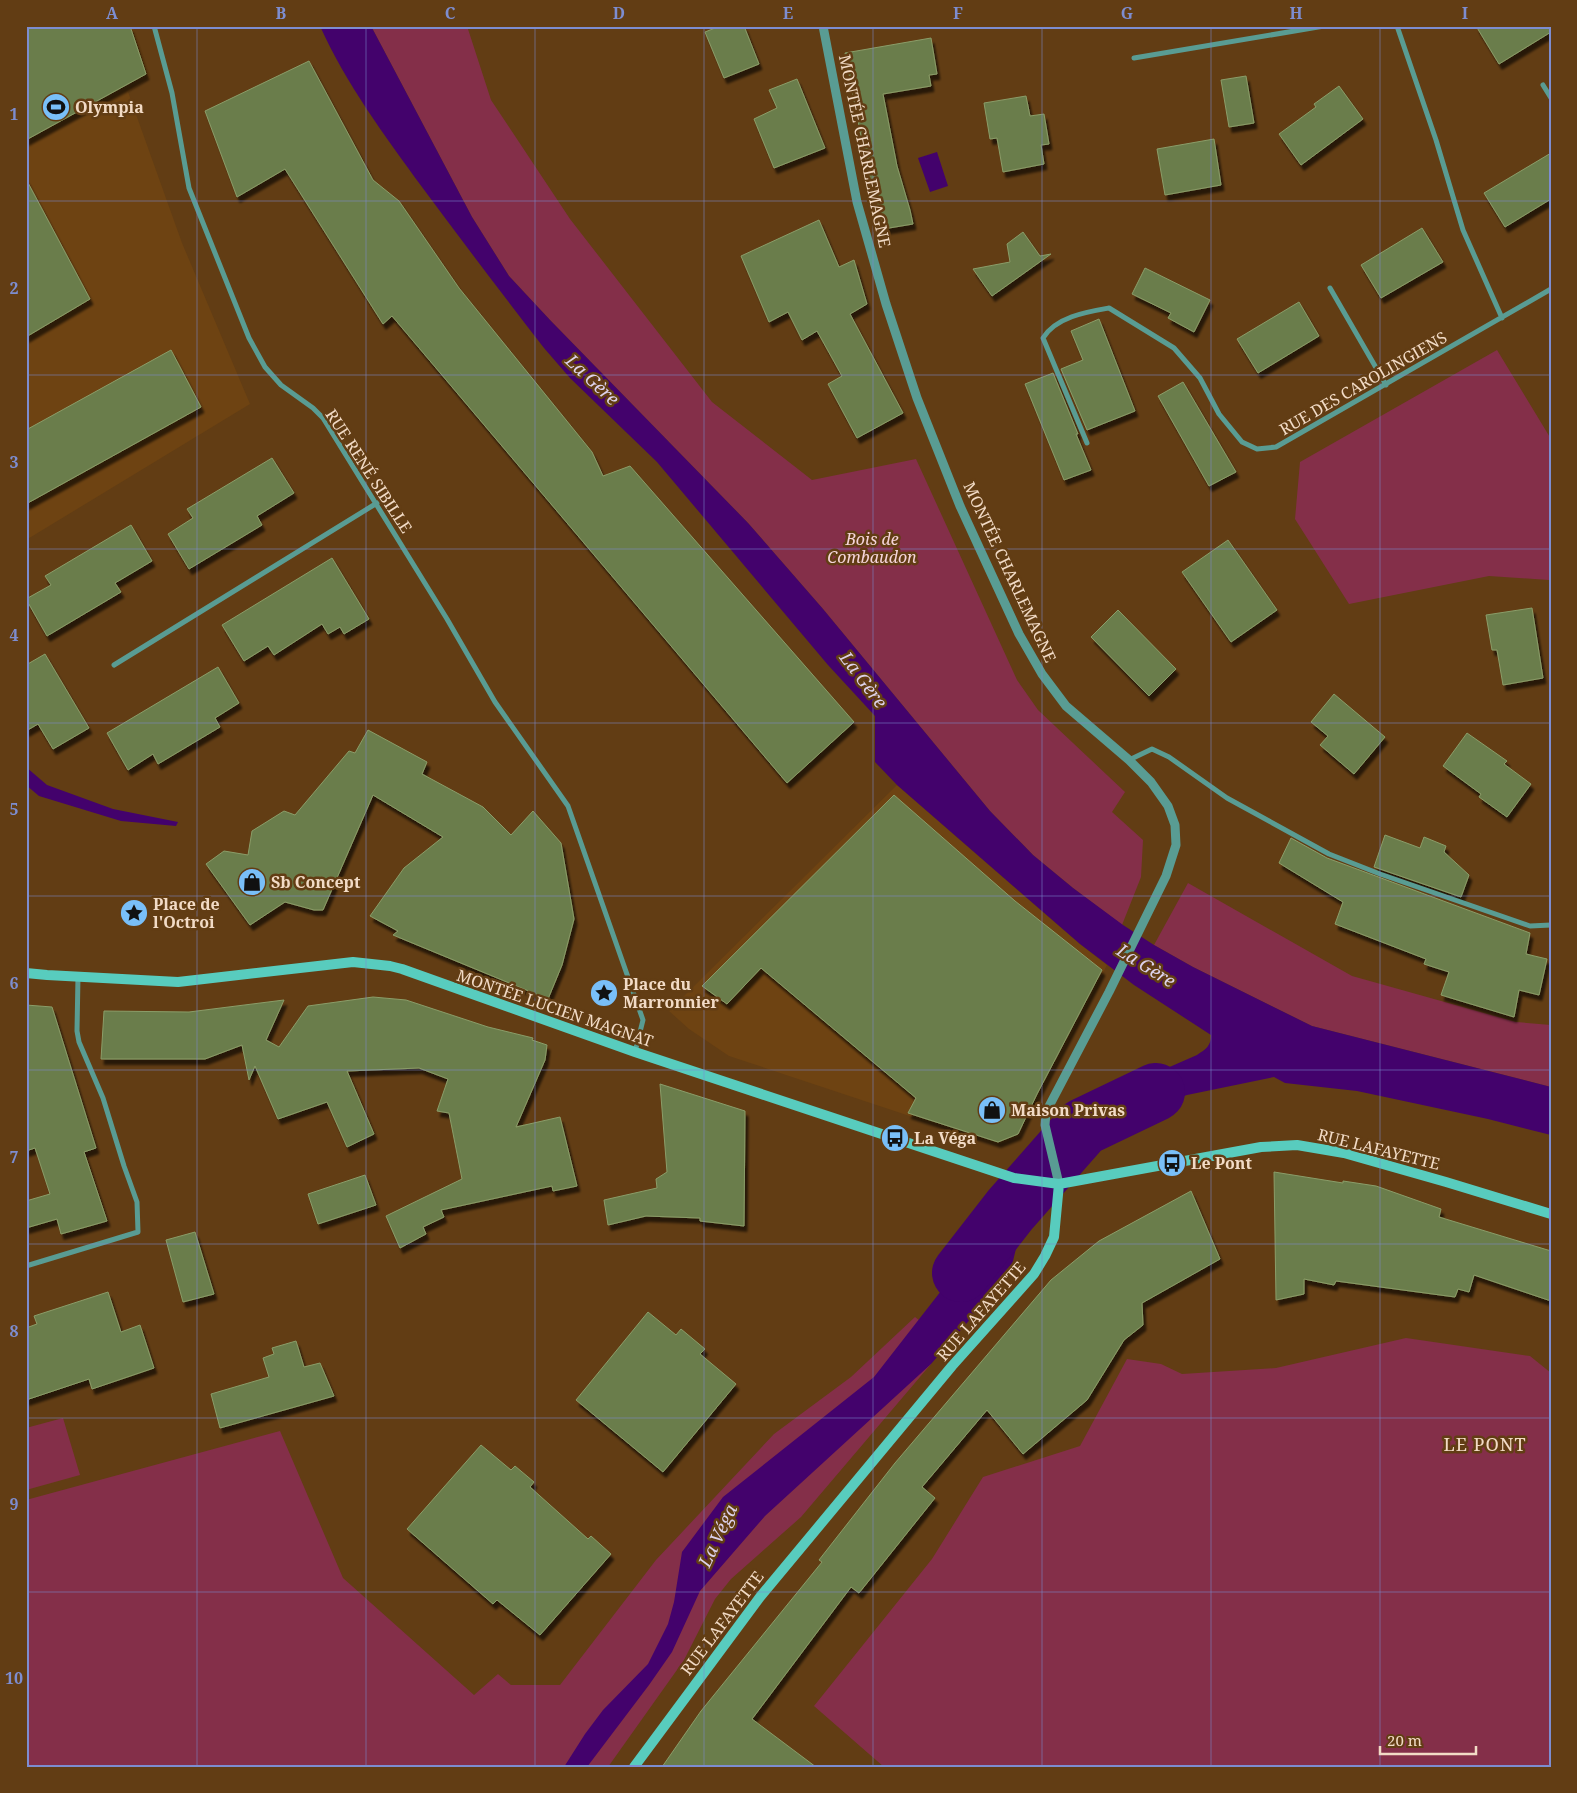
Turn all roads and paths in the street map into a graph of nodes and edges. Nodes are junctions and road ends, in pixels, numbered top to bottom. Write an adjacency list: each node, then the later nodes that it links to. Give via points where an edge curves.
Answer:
1 (154, 26): 13 (street, RUE RENÉ SIBILLE, via 172,93 189,188 249,338 265,367 281,385 323,418)
2 (823, 26): 15 (street, MONTÉE CHARLEMAGNE, via 857,202 886,304 917,398 960,506 1019,634 1042,674 1066,706)
3 (1324, 26): 5 (street)
4 (1396, 26): 10 (street, via 1464,230)
5 (1134, 58)
6 (1543, 85): 7 (street)
7 (1551, 98)
8 (1330, 288): 11 (street)
9 (1551, 290): 10 (street, RUE DES CAROLINGIENS)
10 (1502, 318): 11 (street, RUE DES CAROLINGIENS)
11 (1386, 385): 12 (street, RUE DES CAROLINGIENS, via 1276,447 1257,449 1242,442 1219,414 1200,378 1174,348 1109,308 1083,312 1049,328 1043,338)
12 (1087, 443)
13 (377, 504): 14 (street); 19 (street, RUE RENÉ SIBILLE, via 496,702 568,806 643,1020)
14 (114, 665)
15 (1129, 760): 16 (street, via 1152,750 1169,757 1227,798 1329,854 1530,926); 20 (street, MONTÉE CHARLEMAGNE, via 1151,782 1168,806 1175,824 1176,844 1166,876 1046,1112 1045,1125)
16 (1551, 925)
17 (26, 972): 18 (main road, MONTÉE LUCIEN MAGNAT)
18 (78, 976): 19 (main road, MONTÉE LUCIEN MAGNAT, via 178,982 353,962 390,966); 22 (street, via 79,1042 103,1098 138,1202 138,1232)
19 (635, 1052): 20 (main road, MONTÉE LUCIEN MAGNAT, via 1014,1178)
20 (1059, 1184): 21 (main road, RUE LAFAYETTE, via 1261,1147 1297,1145 1353,1155); 23 (main road, RUE LAFAYETTE, via 1054,1237 1034,1274 952,1366 766,1590)
21 (1551, 1214)
22 (26, 1266)
23 (634, 1767)

